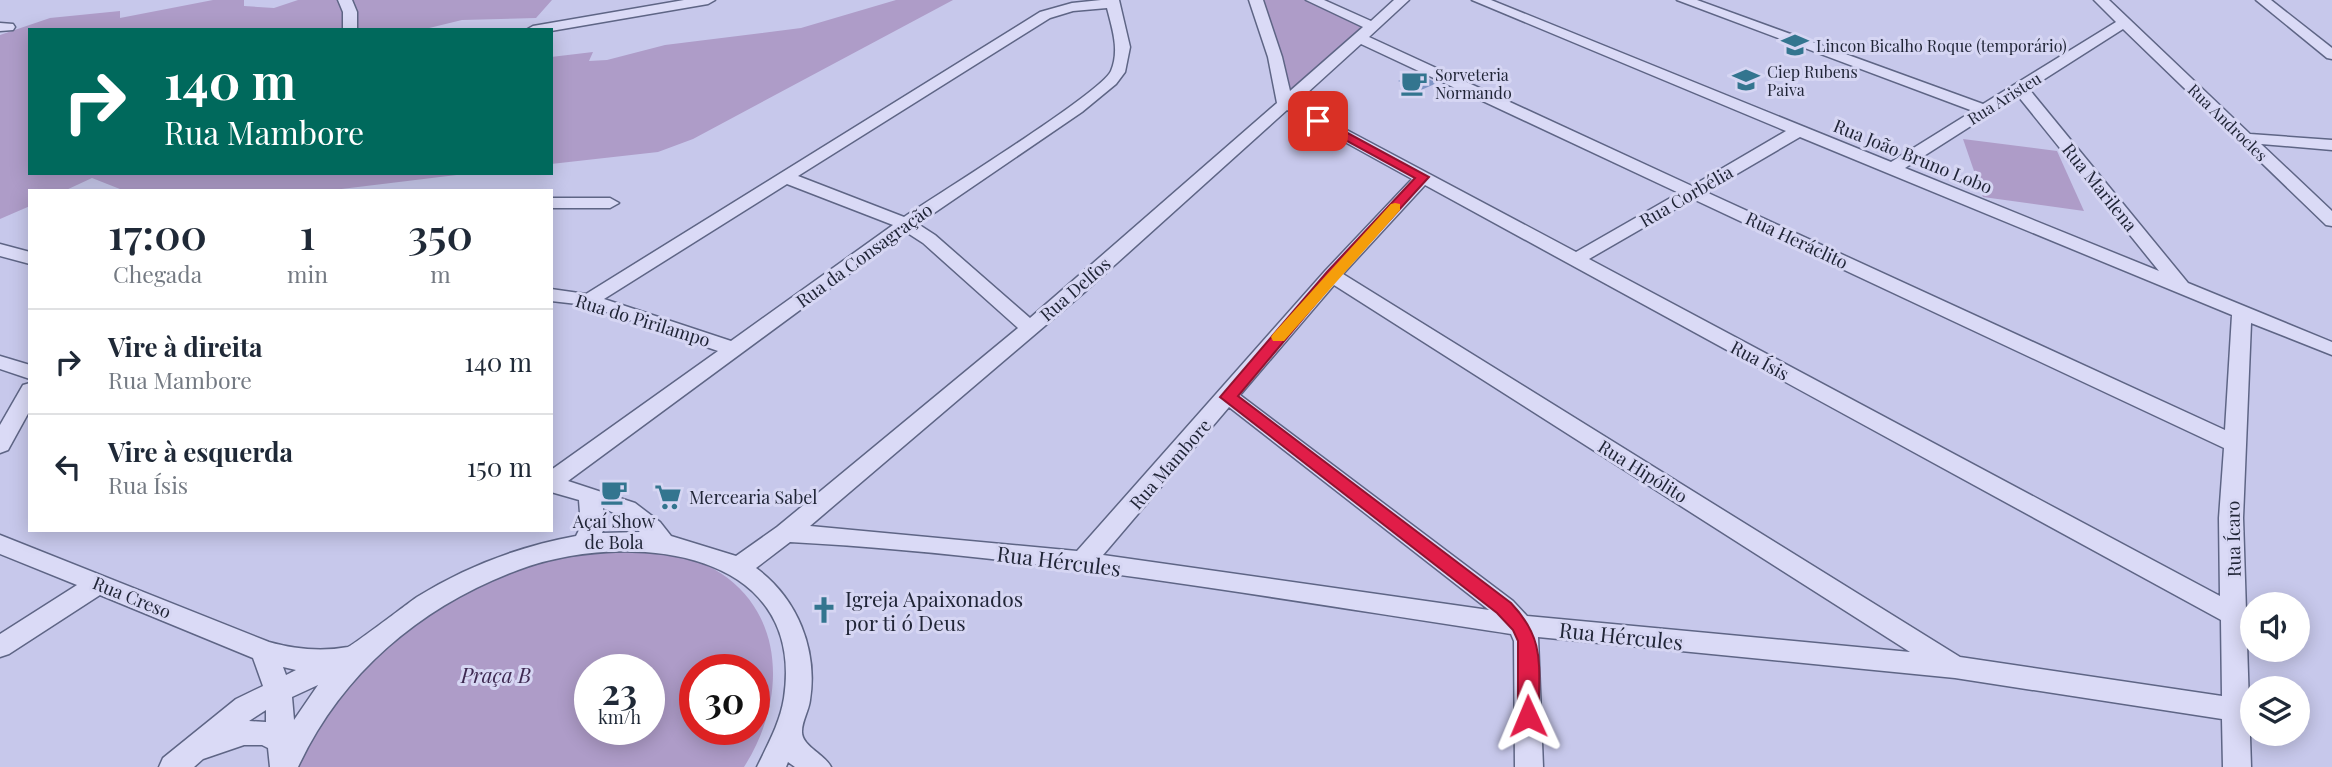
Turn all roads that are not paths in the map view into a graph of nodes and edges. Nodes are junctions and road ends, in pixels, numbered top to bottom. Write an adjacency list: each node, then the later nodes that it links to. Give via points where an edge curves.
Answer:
1 (345, 0): 12 (street)
2 (708, 0): 13 (street)
3 (1256, 0): 17 (street)
4 (1312, 0): 14 (street, Rua Heráclito)
5 (1402, 0): 14 (street, Rua Delfos)
6 (1479, 0): 19 (street, Rua João Bruno Lobo)
7 (1684, 0): 18 (street)
8 (2101, 0): 11 (street)
9 (2263, 0): 15 (street)
10 (1112, 1): 24 (street, via 1045,15); 29 (street, Rua da Consagração, via 1123,47 1118,72 1111,81)
11 (2125, 22): 16 (street, Rua Aristeu); 20 (street, Rua Androcles)
12 (350, 28)
13 (545, 28)
14 (1365, 32): 17 (street, Rua Delfos); 25 (street, Rua Heráclito)
15 (2332, 55)
16 (2020, 88): 18 (street, Rua Aristeu); 34 (street, Rua Marilena)
17 (1285, 103): 23 (street, Rua Ísis); 38 (street, Rua Delfos)
18 (1984, 110): 22 (street, Rua Aristeu)
19 (1797, 132): 22 (street, Rua João Bruno Lobo); 25 (street, Rua Corbélia)
20 (2245, 138): 21 (street); 28 (street, Rua Androcles)
21 (2332, 145)
22 (1890, 170): 34 (street, Rua João Bruno Lobo)
23 (1423, 177): 32 (street, Rua Ísis); 33 (street, Rua Mambore)
24 (787, 178): 29 (street); 36 (street)
25 (1693, 191): 32 (street, Rua Corbélia); 45 (street, Rua Heráclito)
26 (553, 203): 27 (street)
27 (610, 203)
28 (2332, 220)
29 (906, 224): 38 (street); 39 (street, Rua da Consagração)
30 (0, 250): 31 (street)
31 (28, 257)
32 (1575, 260): 59 (street, Rua Ísis)
33 (1332, 275): 44 (street, Rua Mambore); 64 (street, Rua Hipólito)
34 (2181, 286): 37 (street, Rua João Bruno Lobo)
35 (553, 295): 36 (street, Rua do Pirilampo)
36 (589, 300): 39 (street, Rua do Pirilampo)
37 (2242, 311): 40 (street, Rua João Bruno Lobo); 45 (street, Rua Ícaro)
38 (1030, 328): 50 (street, Rua Delfos)
39 (734, 349): 47 (street, Rua da Consagração)
40 (2332, 349)
41 (0, 362): 42 (street)
42 (28, 371)
43 (28, 394): 46 (street)
44 (1228, 397): 56 (street, Rua Mambore); 60 (street, via 1504,608)
45 (2235, 444): 59 (street, Rua Ícaro, via 2231,519)
46 (0, 445)
47 (553, 482)
48 (553, 484): 49 (street)
49 (590, 497): 53 (street, via 635,511); 55 (street, via 593,526)
50 (812, 510): 51 (street, Rua Delfos); 52 (street, via 827,529)
51 (785, 533): 52 (street, Rua Hércules); 57 (street, Rua Delfos)
52 (841, 536): 56 (street, Rua Hércules)
53 (663, 542): 55 (street); 57 (street, via 703,552)
54 (0, 544): 58 (street, Rua Creso)
55 (585, 544): 63 (street, via 506,564 467,581 391,628)
56 (1083, 561): 60 (street, Rua Hércules)
57 (738, 568): 67 (street, via 773,598 796,645 797,703)
58 (98, 584): 61 (street); 62 (street, Rua Creso)
59 (2235, 616): 66 (street, Rua Ícaro)
60 (1520, 625): 64 (street, Rua Hércules); 72 (street, via 1527,641)
61 (0, 647)
62 (264, 650): 63 (street, Rua Creso, via 298,660); 65 (street)
63 (354, 660): 65 (street); 68 (street, via 323,697)
64 (1955, 667): 66 (street, Rua Hércules)
65 (278, 692): 68 (street); 69 (street, via 246,707)
66 (2234, 709): 73 (street, Rua Ícaro)
67 (789, 735): 70 (street); 71 (street, via 797,752)
68 (283, 759): 69 (street, via 271,734 256,731 238,733)
69 (178, 763)
70 (771, 767)
71 (817, 767)
72 (1529, 767)
73 (2237, 767)

